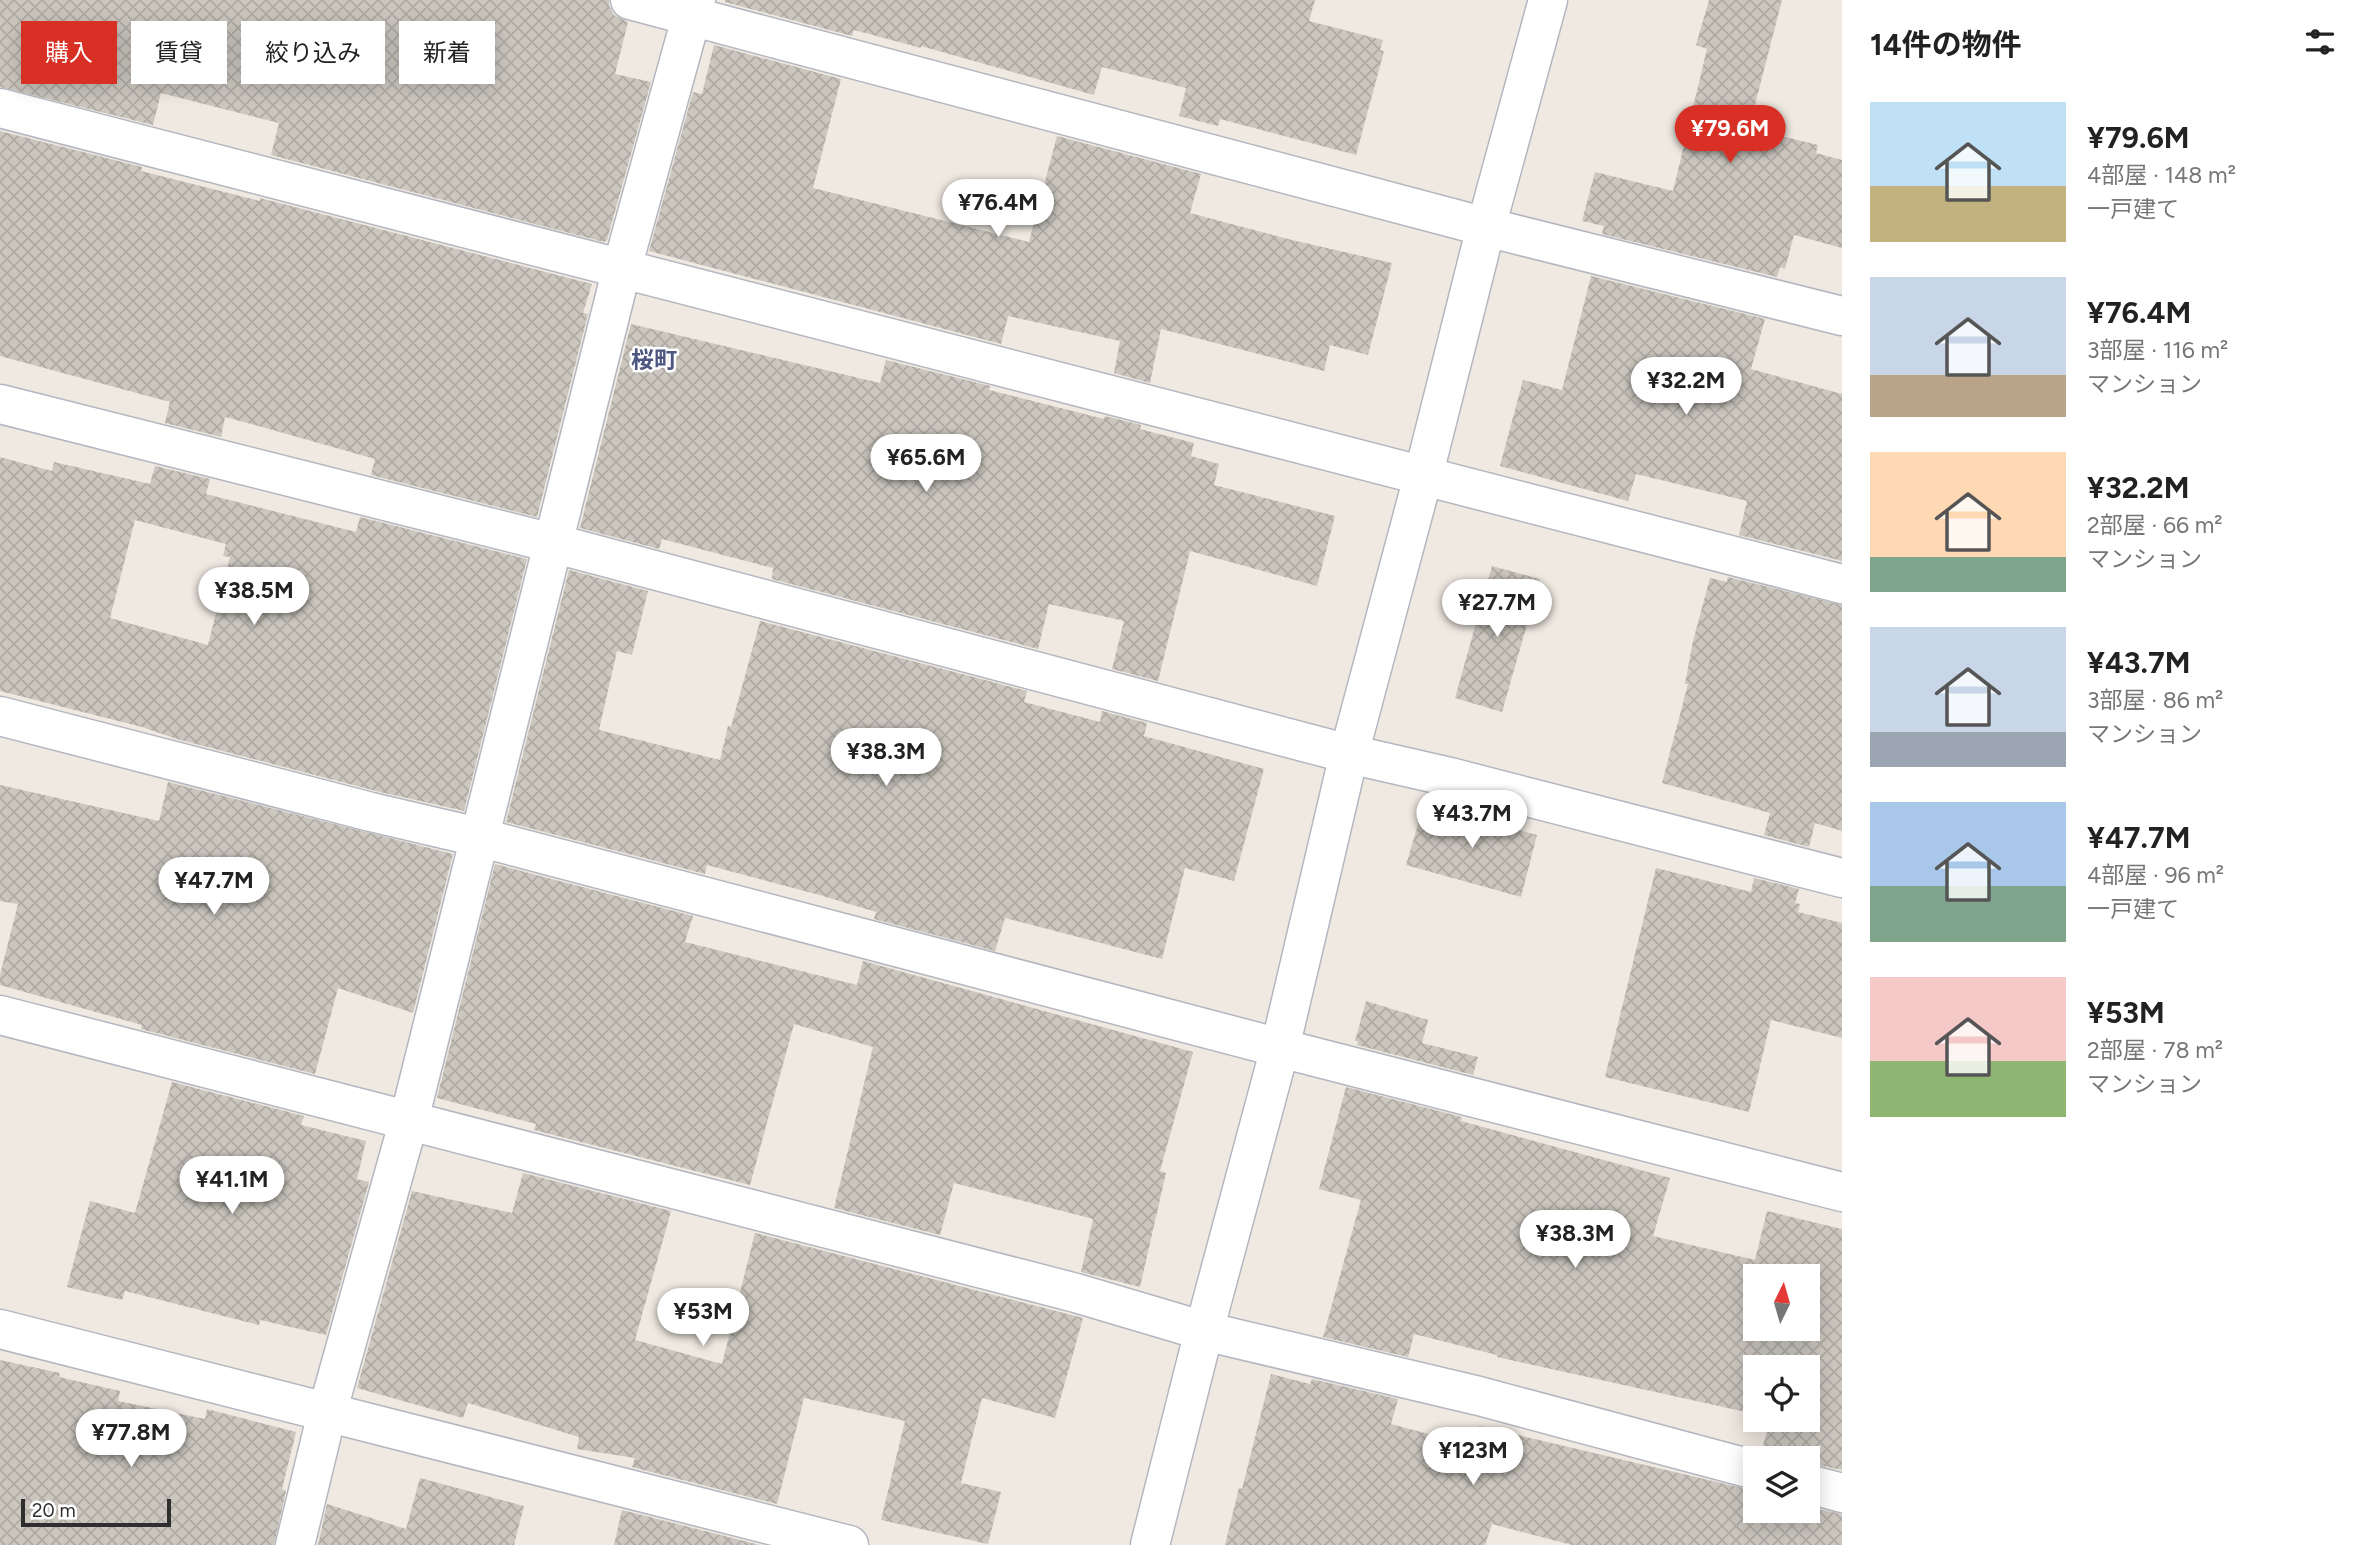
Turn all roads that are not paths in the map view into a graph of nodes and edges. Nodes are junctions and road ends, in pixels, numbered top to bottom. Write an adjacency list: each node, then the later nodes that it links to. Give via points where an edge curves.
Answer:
1 (630, 0): 3 (street)
2 (1548, 0): 5 (street)
3 (694, 8): 5 (street); 6 (street)
4 (0, 108): 6 (street)
5 (1486, 227): 7 (street); 9 (street)
6 (622, 268): 9 (street); 10 (street)
7 (1842, 316)
8 (0, 404): 10 (street)
9 (1423, 477): 11 (street); 13 (street)
10 (552, 543): 13 (street); 14 (street)
11 (1842, 584)
12 (0, 716): 14 (street)
13 (1349, 754): 15 (street); 17 (street)
14 (478, 837): 17 (street); 18 (street)
15 (1842, 878)
16 (0, 1015): 18 (street)
17 (1280, 1048): 19 (street); 21 (street)
18 (409, 1120): 21 (street, via 1076,1293); 22 (street)
19 (1842, 1192)
20 (0, 1329): 22 (street)
21 (1203, 1331): 23 (street, via 1479,1396); 28 (street)
22 (327, 1413): 26 (street); 27 (street)
23 (1743, 1467)
24 (1820, 1487): 25 (street)
25 (1842, 1493)
26 (295, 1545)
27 (849, 1545)
28 (1150, 1545)

